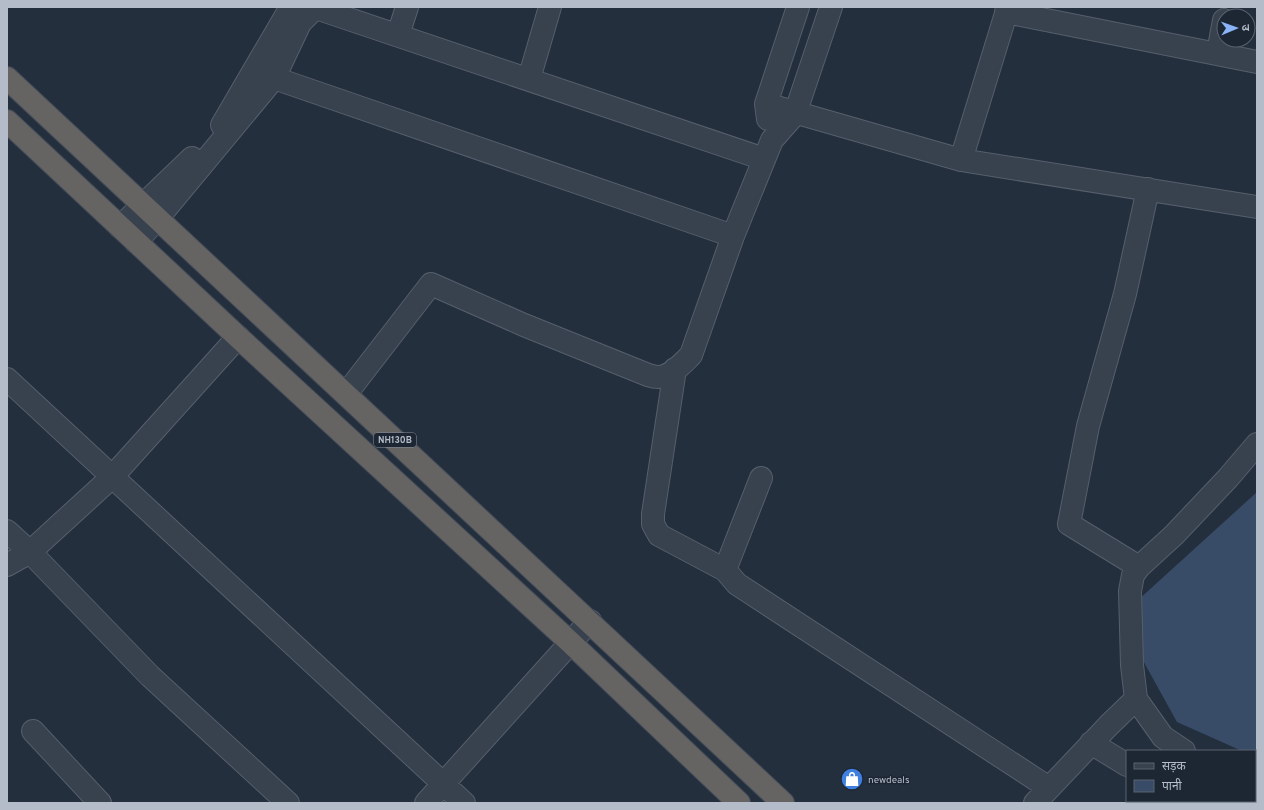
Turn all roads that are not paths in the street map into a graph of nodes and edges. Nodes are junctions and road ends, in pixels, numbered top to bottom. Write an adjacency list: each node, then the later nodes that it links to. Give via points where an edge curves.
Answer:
1 (316, 7): 7 (street); 8 (street)
2 (407, 7): 8 (street)
3 (550, 7): 14 (street)
4 (798, 7): 15 (street)
5 (831, 7): 16 (street)
6 (1007, 10): 10 (street); 19 (street)
7 (296, 15): 13 (street); 22 (street, via 215,135)
8 (398, 35): 14 (street)
9 (1219, 48): 10 (street)
10 (1218, 53): 11 (street)
11 (1257, 62)
12 (7, 78): 22 (highway, NH130B)
13 (274, 78): 22 (street); 24 (street)
14 (529, 79): 18 (street)
15 (766, 104): 16 (street); 18 (street)
16 (795, 114): 18 (street); 19 (street)
17 (7, 121): 23 (highway, NH130B)
18 (768, 149): 24 (street)
19 (961, 160): 20 (street)
20 (1148, 189): 21 (street); 36 (street, via 1124,294 1088,426 1069,524)
21 (1257, 207)
22 (150, 212): 23 (street); 25 (street); 29 (highway, NH130B)
23 (120, 227): 25 (highway, NH130B)
24 (733, 236): 27 (street, via 690,355)
25 (136, 242): 26 (highway, NH130B)
26 (238, 337): 31 (street); 39 (highway, NH130B)
27 (676, 369): 29 (street, via 658,377 648,375 431,284); 37 (street, via 653,524 659,535)
28 (7, 379): 31 (street)
29 (346, 394): 38 (highway, NH130B)
30 (1257, 444): 36 (street, via 1174,535)
31 (112, 477): 34 (street); 45 (street)
32 (761, 478): 37 (street)
33 (7, 532): 34 (street)
34 (30, 552): 35 (street); 48 (street, via 150,676)
35 (7, 565)
36 (1138, 567): 40 (street, via 1133,575 1130,591 1132,665)
37 (725, 570): 46 (street, via 737,584)
38 (590, 621): 39 (street); 52 (highway, NH130B)
39 (572, 643): 45 (street); 51 (highway, NH130B)
40 (1136, 699): 42 (street); 43 (street, via 1164,737)
41 (33, 730): 47 (street)
42 (1092, 743): 44 (street); 46 (street)
43 (1183, 750)
44 (1126, 764)
45 (443, 784): 49 (street); 50 (street)
46 (1039, 799)
47 (100, 803)
48 (288, 803)
49 (426, 803)
50 (464, 803)
51 (739, 803)
52 (783, 803)

